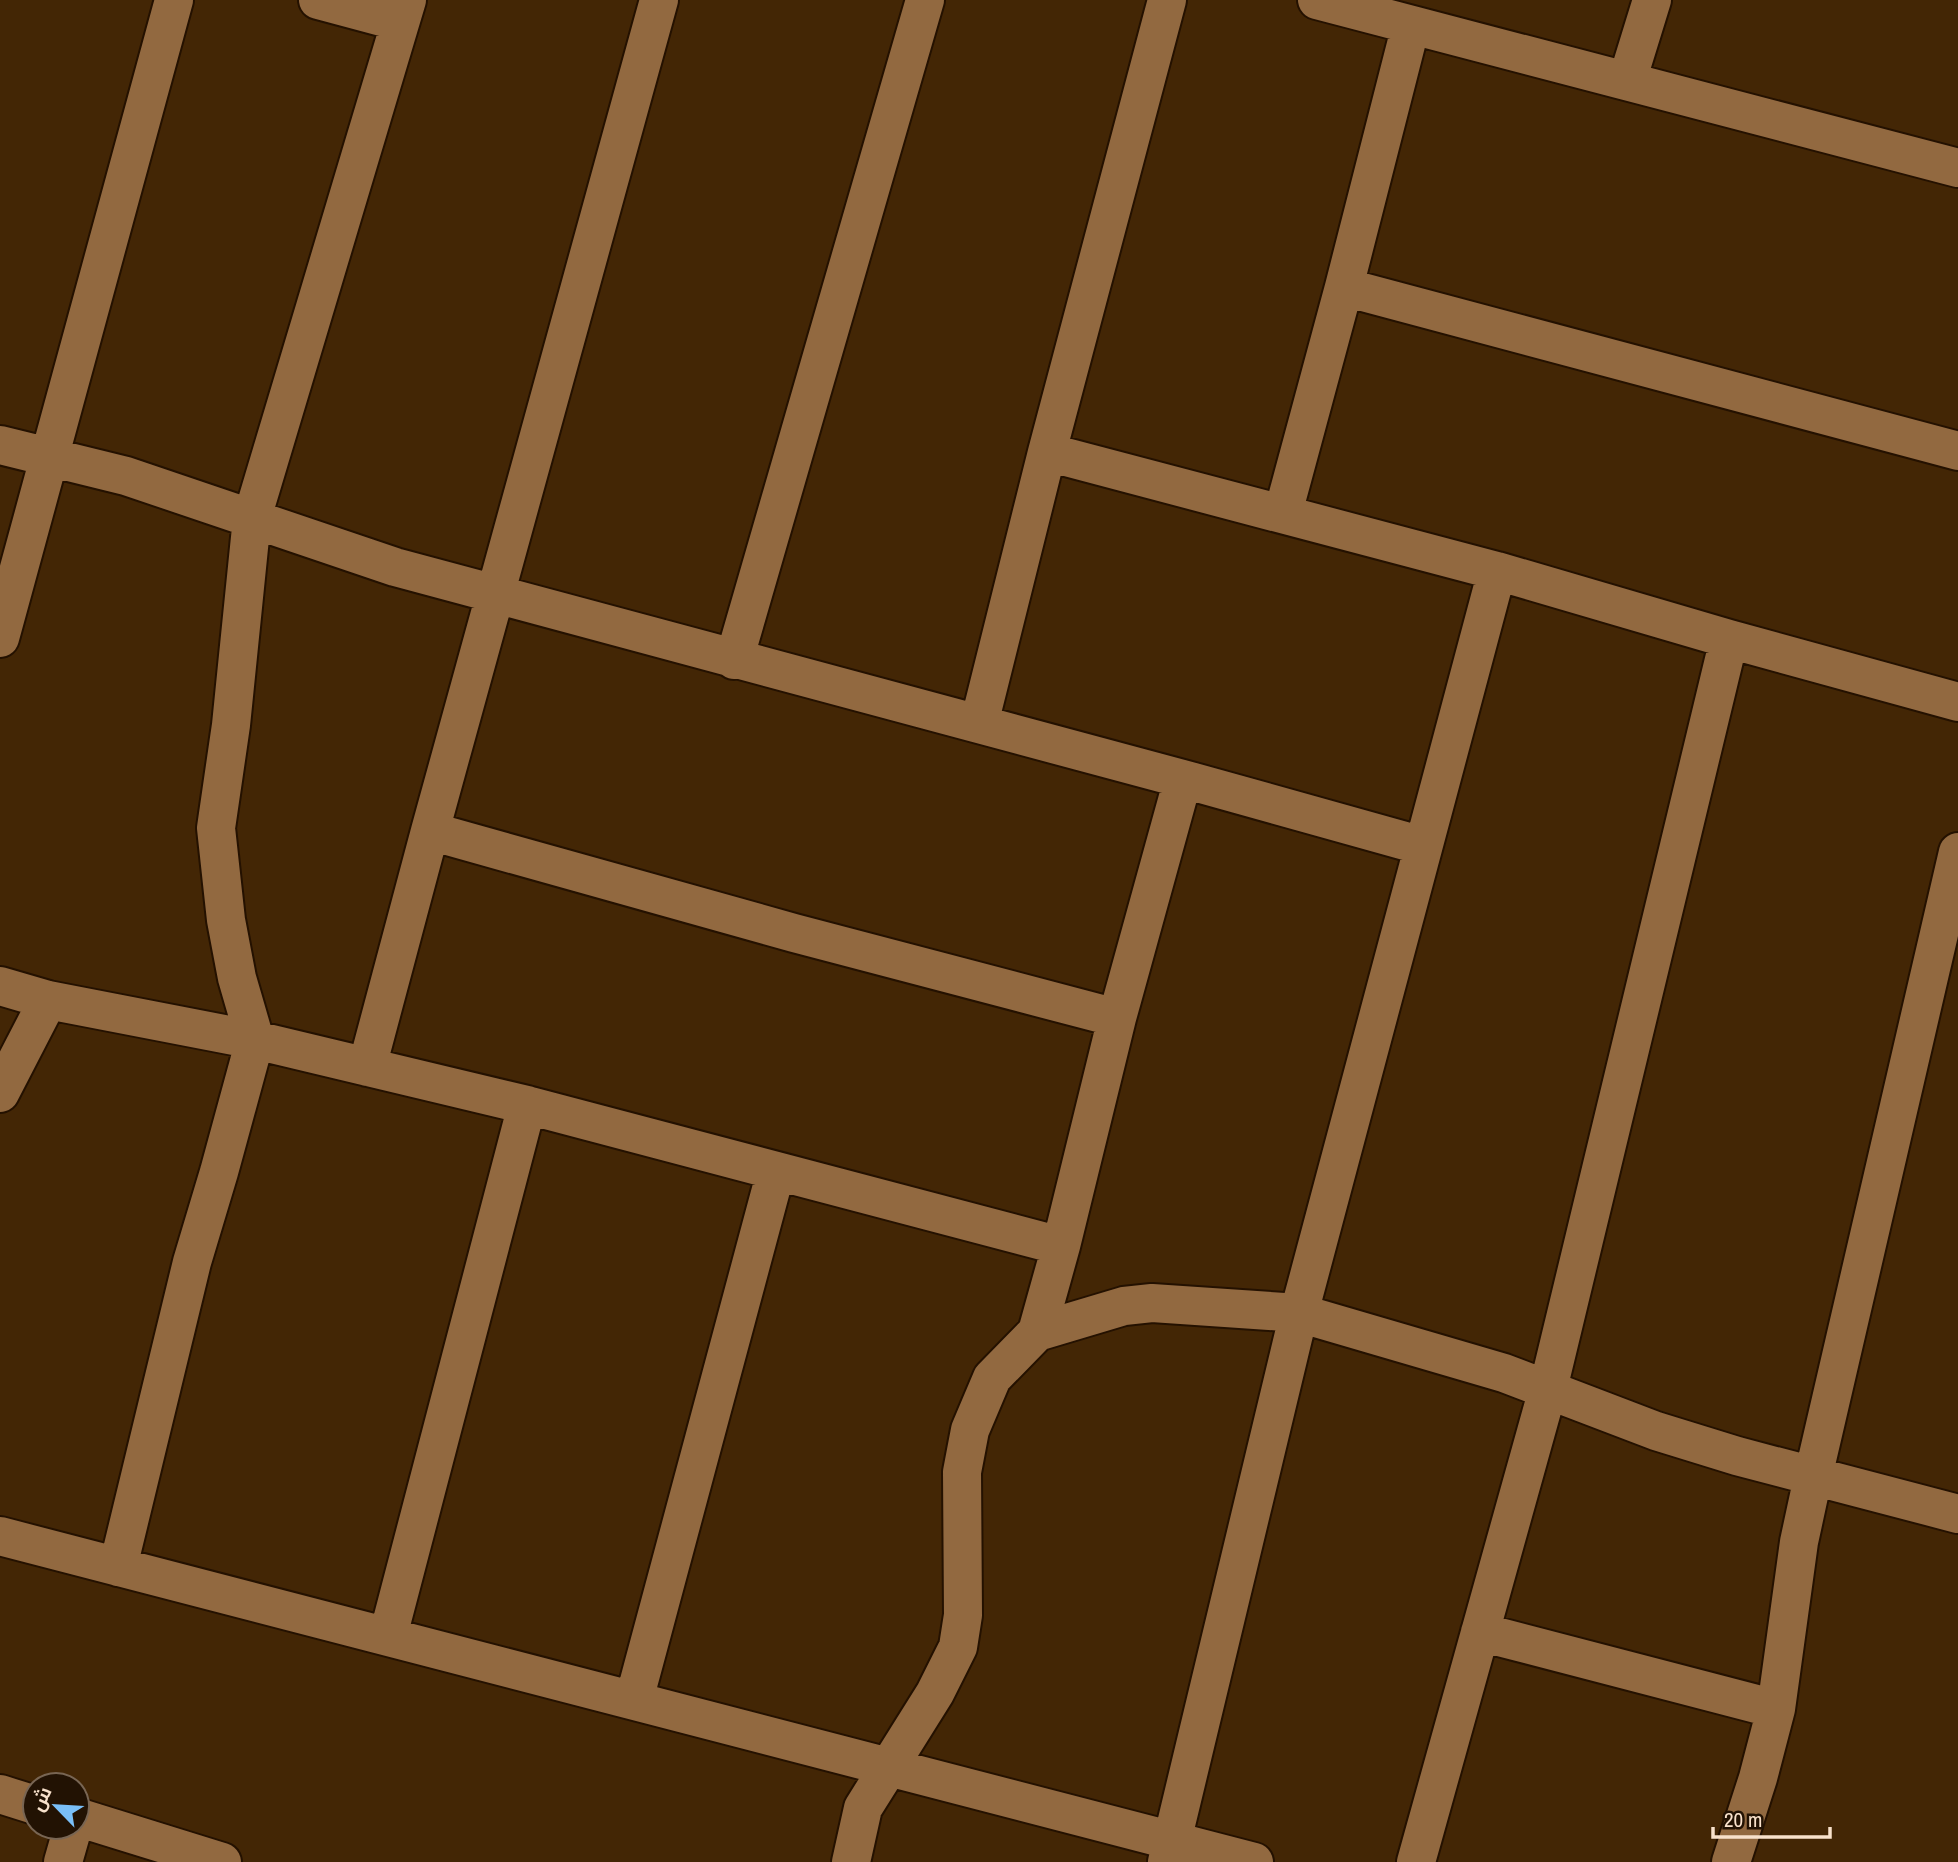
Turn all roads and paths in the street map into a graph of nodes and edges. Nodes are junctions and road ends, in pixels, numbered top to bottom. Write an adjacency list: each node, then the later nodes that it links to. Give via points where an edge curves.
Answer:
1 (174, 0): 16 (street)
2 (318, 0): 8 (street)
3 (659, 0): 20 (street)
4 (925, 0): 23 (street)
5 (1167, 0): 15 (street)
6 (1317, 0): 9 (street)
7 (1652, 0): 10 (street)
8 (403, 11): 18 (street)
9 (1410, 25): 10 (street); 12 (street)
10 (1627, 81): 11 (street)
11 (1958, 168)
12 (1344, 287): 14 (street); 17 (street)
13 (0, 445): 16 (street)
14 (1958, 451)
15 (1047, 452): 17 (street); 25 (street)
16 (50, 457): 18 (street, via 126,476); 21 (street)
17 (1283, 513): 19 (street)
18 (252, 518): 20 (street, via 395,567); 33 (street, via 216,828 226,920)
19 (1497, 571): 22 (street); 28 (street)
20 (495, 595): 23 (street); 27 (street)
21 (0, 638)
22 (1729, 639): 24 (street); 41 (street)
23 (734, 660): 25 (street)
24 (1958, 702)
25 (979, 724): 26 (street)
26 (1183, 779): 28 (street); 32 (street)
27 (430, 831): 32 (street); 34 (street)
28 (1423, 846): 39 (street)
29 (1958, 852): 42 (street)
30 (0, 986): 31 (street)
31 (48, 1000): 33 (street); 35 (street)
32 (1117, 1018): 38 (street)
33 (255, 1040): 34 (street); 45 (street, via 192,1262)
34 (367, 1067): 36 (street)
35 (0, 1093)
36 (527, 1105): 37 (street); 47 (street)
37 (776, 1171): 38 (street); 48 (street)
38 (1061, 1245): 40 (street)
39 (1300, 1313): 40 (street, via 1152,1303 1124,1306); 41 (street); 55 (street)
40 (1037, 1332): 50 (street, via 992,1378 970,1430 961,1472 963,1615 958,1647)
41 (1548, 1389): 42 (street, via 1656,1431); 46 (street)
42 (1812, 1477): 43 (street); 49 (street)
43 (1958, 1514)
44 (0, 1536): 45 (street)
45 (118, 1567): 47 (street)
46 (1480, 1632): 49 (street); 60 (street)
47 (388, 1636): 48 (street)
48 (634, 1700): 50 (street)
49 (1776, 1709): 61 (street)
50 (889, 1766): 55 (street); 58 (street, via 863,1808)
51 (0, 1794): 52 (street)
52 (21, 1800)
53 (91, 1821): 57 (street)
54 (69, 1841): 56 (street)
55 (1169, 1852): 59 (street)
56 (63, 1862)
57 (222, 1862)
58 (851, 1862)
59 (1254, 1862)
60 (1416, 1862)
61 (1731, 1862)

